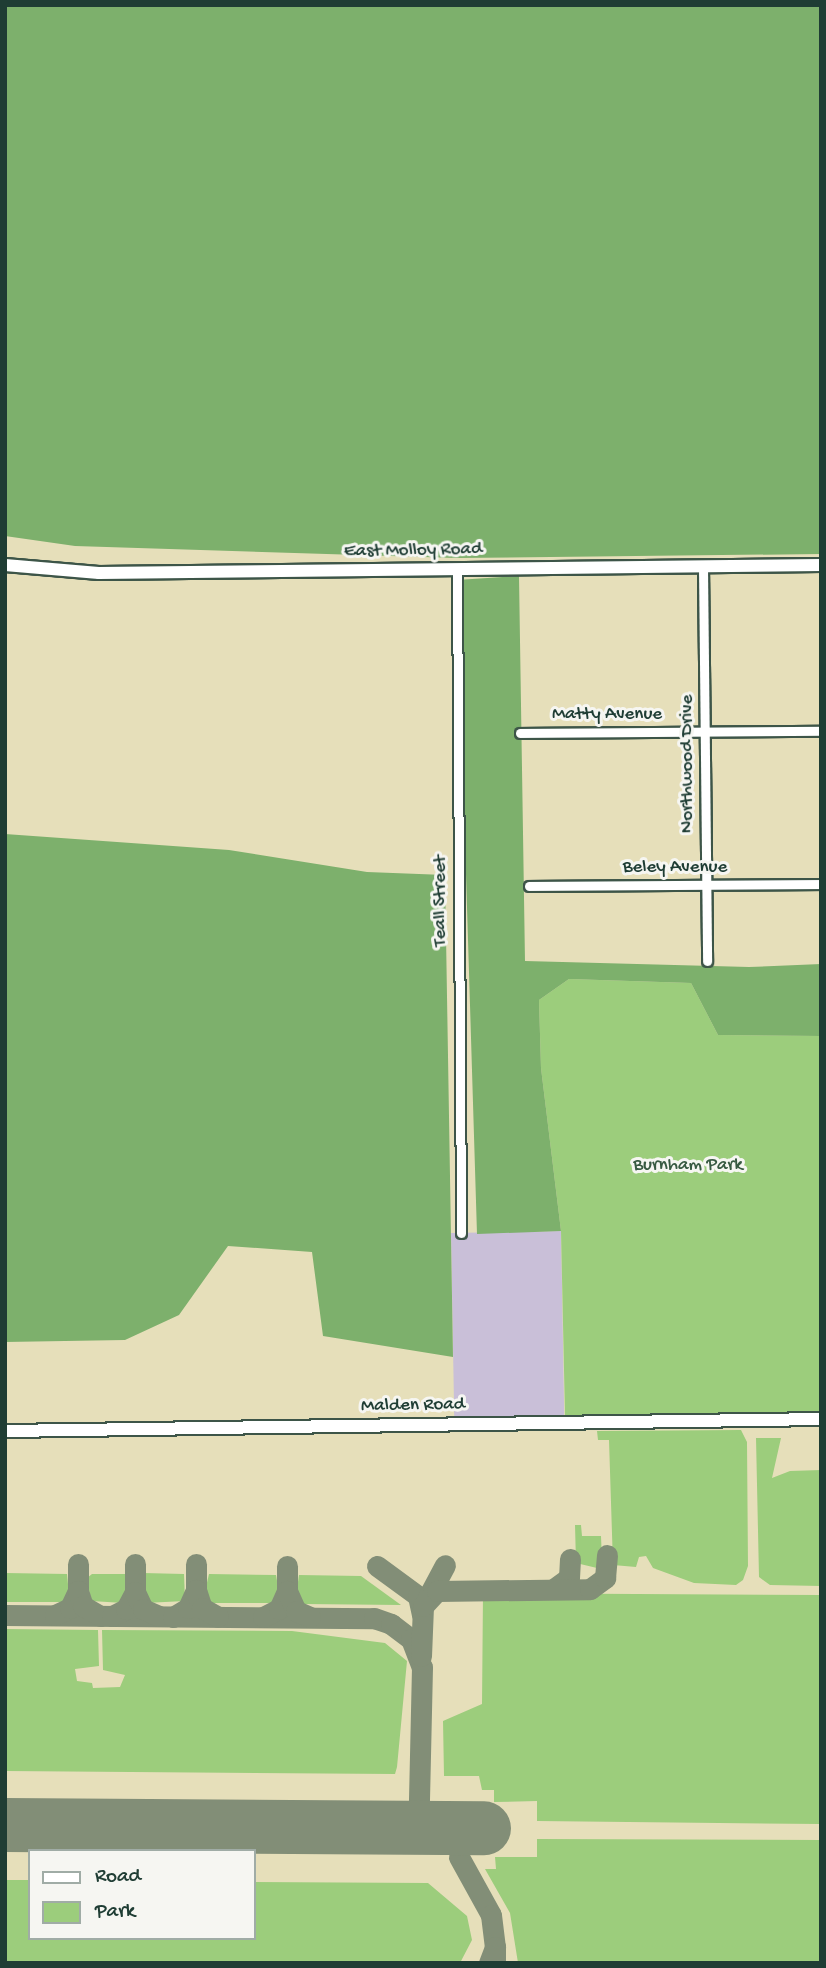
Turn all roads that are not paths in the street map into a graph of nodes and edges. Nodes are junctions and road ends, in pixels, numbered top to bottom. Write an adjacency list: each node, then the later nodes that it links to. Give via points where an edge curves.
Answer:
1 (5, 565): 4 (street, East Molloy Road, via 99,573)
2 (821, 565): 3 (street, East Molloy Road)
3 (703, 567): 4 (street, East Molloy Road); 6 (street, Northwood Drive)
4 (457, 570): 12 (street, Teall Street)
5 (821, 730): 6 (street, Matty Avenue)
6 (705, 732): 7 (street, Matty Avenue); 9 (street, Northwood Drive)
7 (520, 733)
8 (821, 884): 9 (street, Beley Avenue)
9 (706, 885): 10 (street, Beley Avenue); 11 (street, Northwood Drive)
10 (529, 887)
11 (707, 961)
12 (461, 1233)
13 (821, 1419): 14 (street, Malden Road)
14 (5, 1432)

